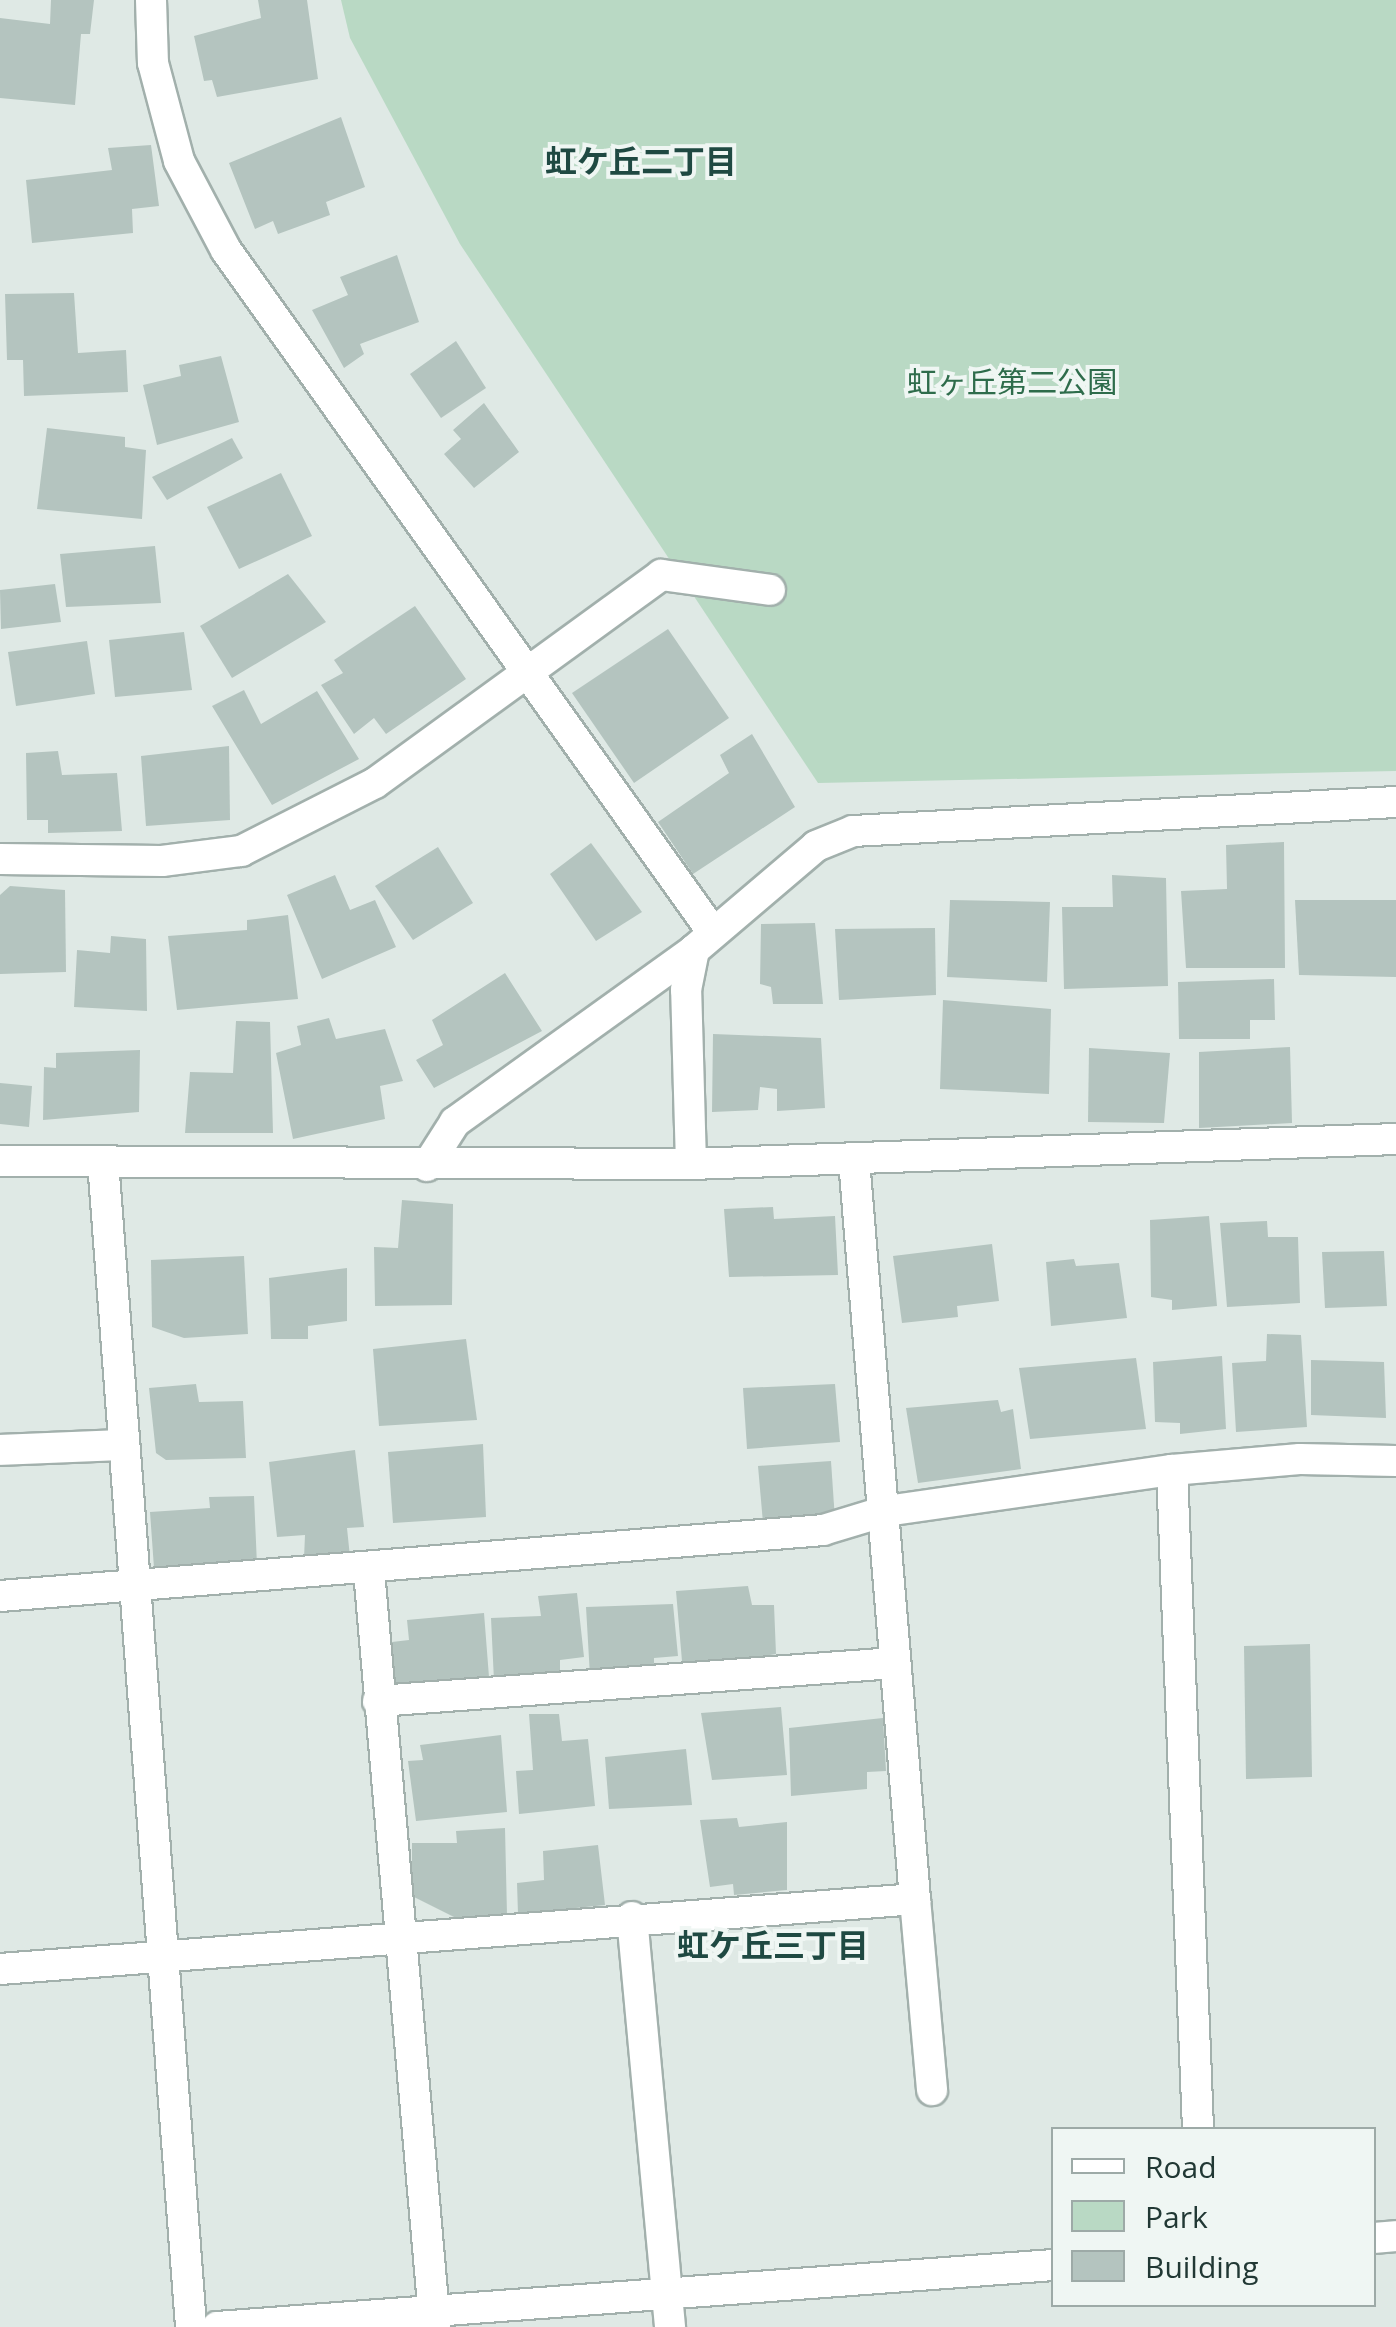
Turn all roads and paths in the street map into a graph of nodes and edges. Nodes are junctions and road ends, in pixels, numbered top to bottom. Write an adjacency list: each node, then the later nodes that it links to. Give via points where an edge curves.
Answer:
1 (152, 0): 3 (street, via 153,63 178,161 226,250)
2 (770, 590): 3 (street, via 661,575)
3 (524, 670): 5 (street, via 376,783 241,850 162,861); 6 (street)
4 (1396, 802): 6 (street, via 853,831 816,846)
5 (0, 859)
6 (703, 940): 11 (street, via 686,990); 12 (street, via 456,1122)
7 (1396, 1139): 8 (street)
8 (854, 1160): 11 (street); 17 (street)
9 (0, 1161): 10 (street)
10 (102, 1161): 12 (street); 13 (street)
11 (691, 1164): 12 (street)
12 (427, 1166)
13 (120, 1445): 14 (street); 19 (street)
14 (0, 1450)
15 (1396, 1461): 16 (street, via 1300,1459)
16 (1172, 1470): 17 (street); 29 (street)
17 (886, 1511): 18 (street, via 823,1530); 21 (street)
18 (369, 1571): 19 (street); 22 (street)
19 (131, 1586): 20 (street); 26 (street)
20 (0, 1596)
21 (894, 1663): 22 (street); 23 (street)
22 (378, 1701): 25 (street)
23 (915, 1899): 24 (street); 28 (street)
24 (632, 1917): 25 (street); 31 (street)
25 (400, 1936): 26 (street); 32 (street)
26 (163, 1958): 27 (street); 33 (street)
27 (0, 1969)
28 (932, 2090)
29 (1198, 2127)
30 (1051, 2265): 31 (street)
31 (667, 2292): 32 (street); 35 (street)
32 (434, 2319): 34 (street)
33 (191, 2327)
34 (217, 2327)
35 (670, 2327)

